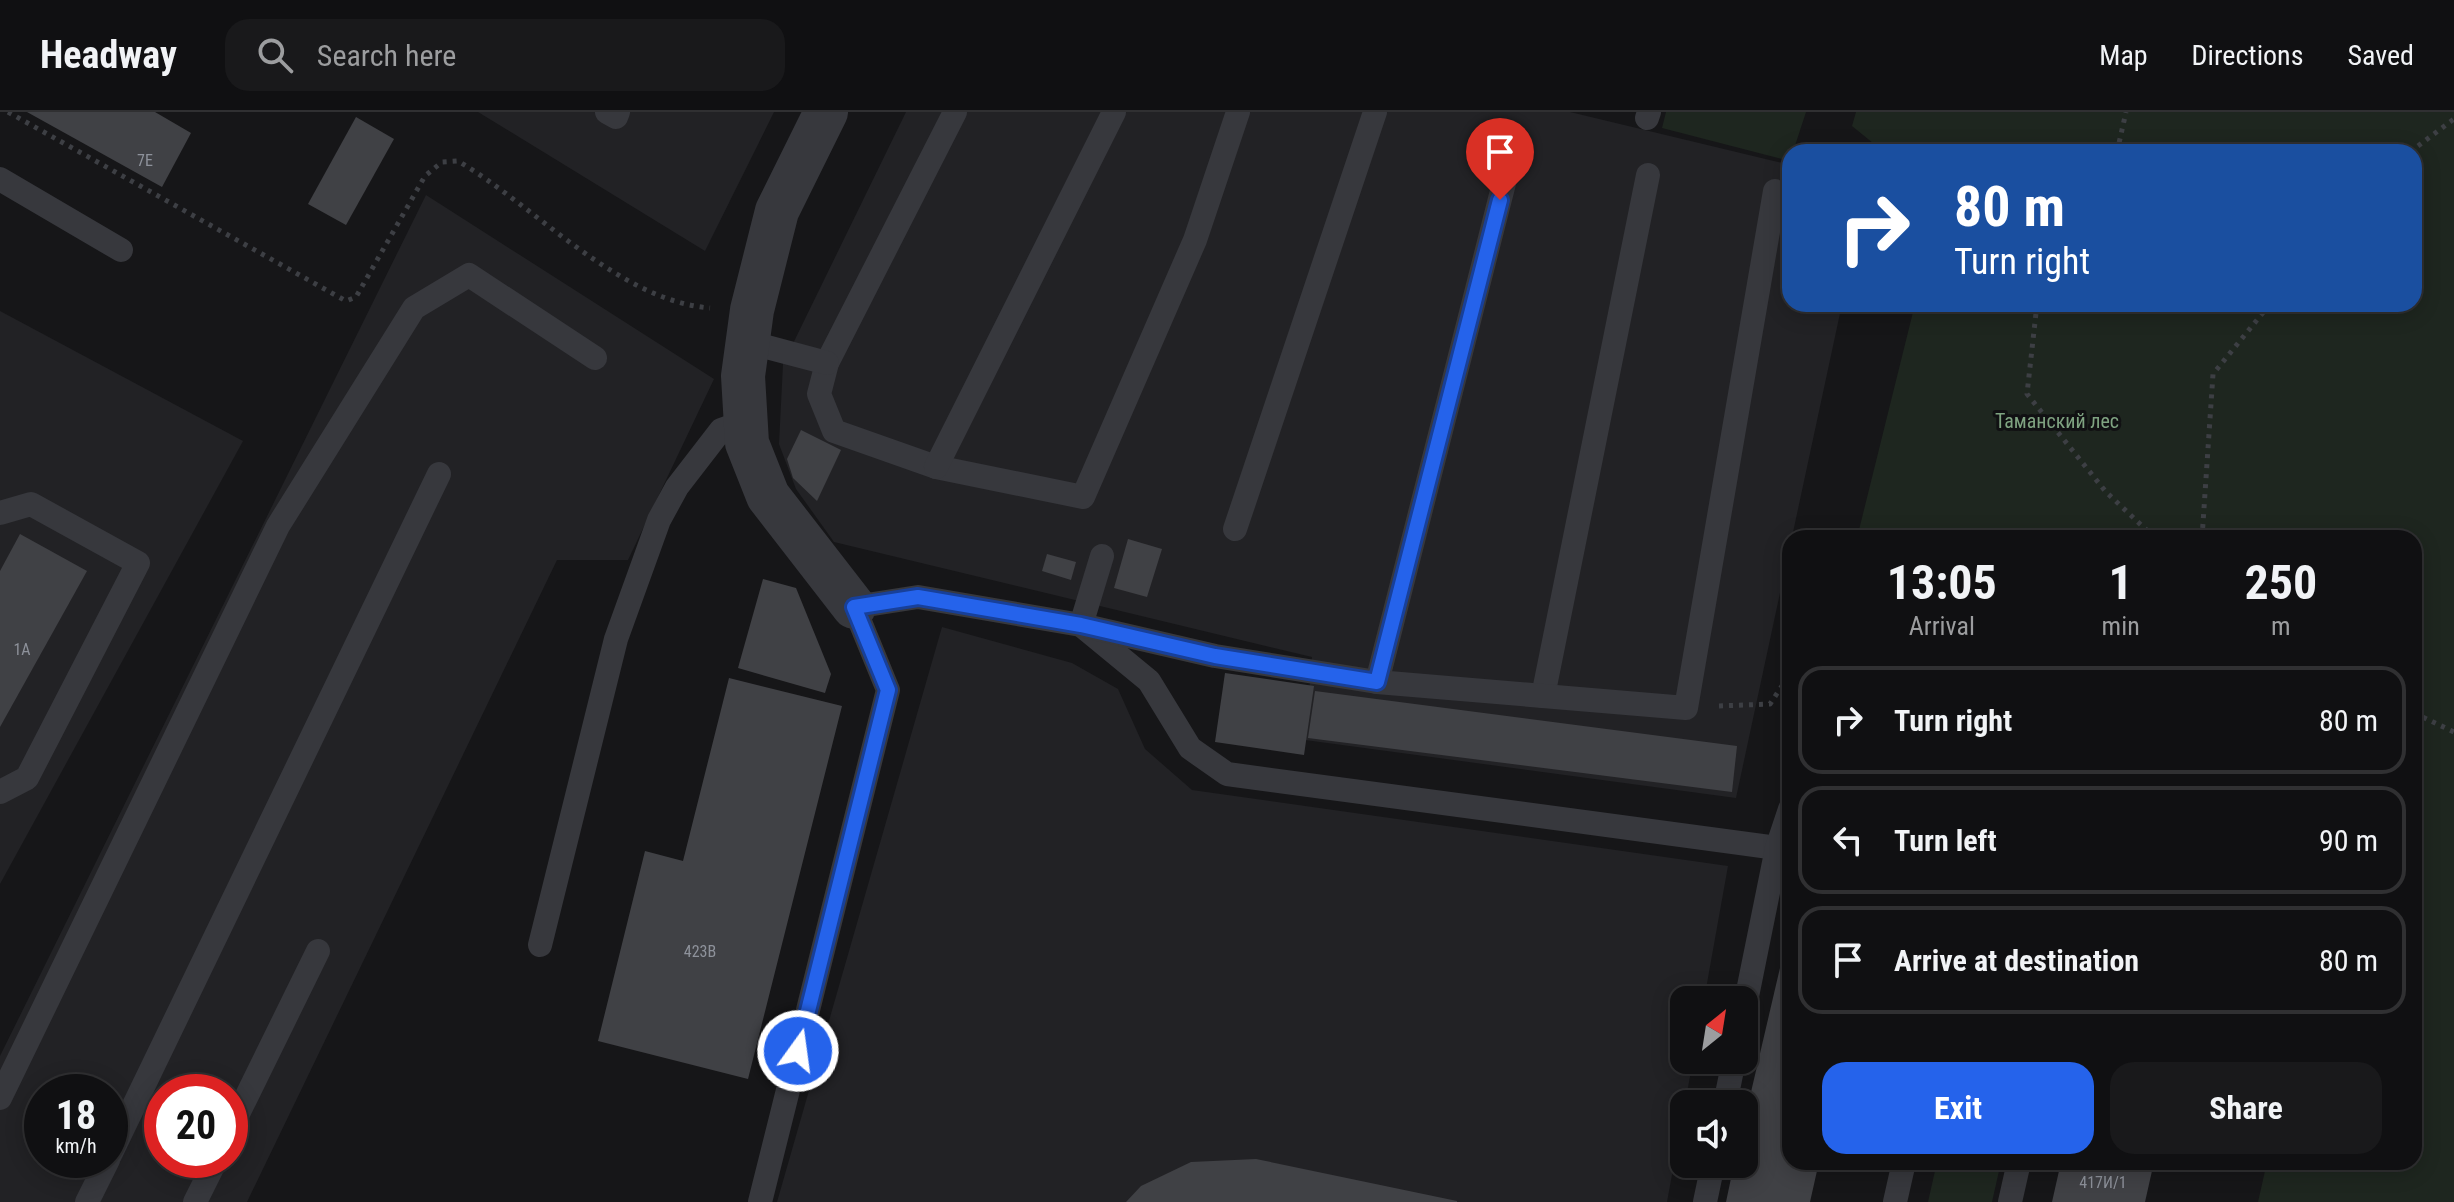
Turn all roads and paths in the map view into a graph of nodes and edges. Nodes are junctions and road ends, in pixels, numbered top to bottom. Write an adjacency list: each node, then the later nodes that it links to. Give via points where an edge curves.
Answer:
1 (8, 112): 20 (path, via 346,301 356,297 425,176 442,162 458,161 649,291)
2 (607, 112): 3 (lane, via 616,117)
3 (618, 112)
4 (826, 112): 20 (street, via 777,211)
5 (955, 112): 22 (lane)
6 (1114, 112): 24 (lane)
7 (1238, 112): 24 (lane, via 1195,240 1083,497)
8 (1375, 112): 27 (lane)
9 (2126, 112): 12 (path)
10 (2454, 119): 13 (path)
11 (1515, 140): 33 (lane)
12 (2119, 144)
13 (2421, 144)
14 (1648, 175): 35 (lane)
15 (0, 179): 17 (lane)
16 (1775, 191): 36 (lane)
17 (121, 250)
18 (2036, 312): 28 (path, via 2027,394 2106,492)
19 (2263, 312): 29 (path, via 2213,374)
20 (750, 326): 22 (lane); 23 (street, via 743,376)
21 (595, 358): 46 (lane, via 469,275 414,308 278,526)
22 (827, 363): 24 (lane, via 819,394 834,431)
23 (746, 421): 31 (street, via 747,443 768,496); 42 (lane, via 721,430 659,520 616,639)
24 (936, 467)
25 (439, 474): 47 (lane)
26 (0, 513): 39 (lane, via 31,504 138,563 27,778)
27 (1235, 529)
28 (2146, 530)
29 (2203, 530)
30 (1102, 556): 32 (lane)
31 (854, 607): 32 (lane, via 918,597); 55 (lane, via 888,690)
32 (1081, 625): 33 (lane, via 1215,656); 41 (lane, via 1149,681 1190,748 1227,774)
33 (1377, 682): 35 (lane)
34 (1782, 686): 36 (path, via 1770,704)
35 (1543, 696): 36 (lane)
36 (1686, 708)
37 (2422, 717): 38 (path)
38 (2454, 732)
39 (0, 792)
40 (1782, 833): 41 (lane)
41 (1777, 848): 44 (lane)
42 (540, 945)
43 (318, 951): 45 (lane)
44 (1749, 986)
45 (248, 1093)
46 (0, 1098)
47 (128, 1119)
48 (1902, 1170): 57 (lane)
49 (2017, 1170): 58 (lane)
50 (99, 1178): 53 (lane)
51 (207, 1178): 54 (lane)
52 (1710, 1178): 56 (lane)
53 (87, 1202)
54 (195, 1202)
55 (760, 1202)
56 (1705, 1202)
57 (1895, 1202)
58 (2010, 1202)

